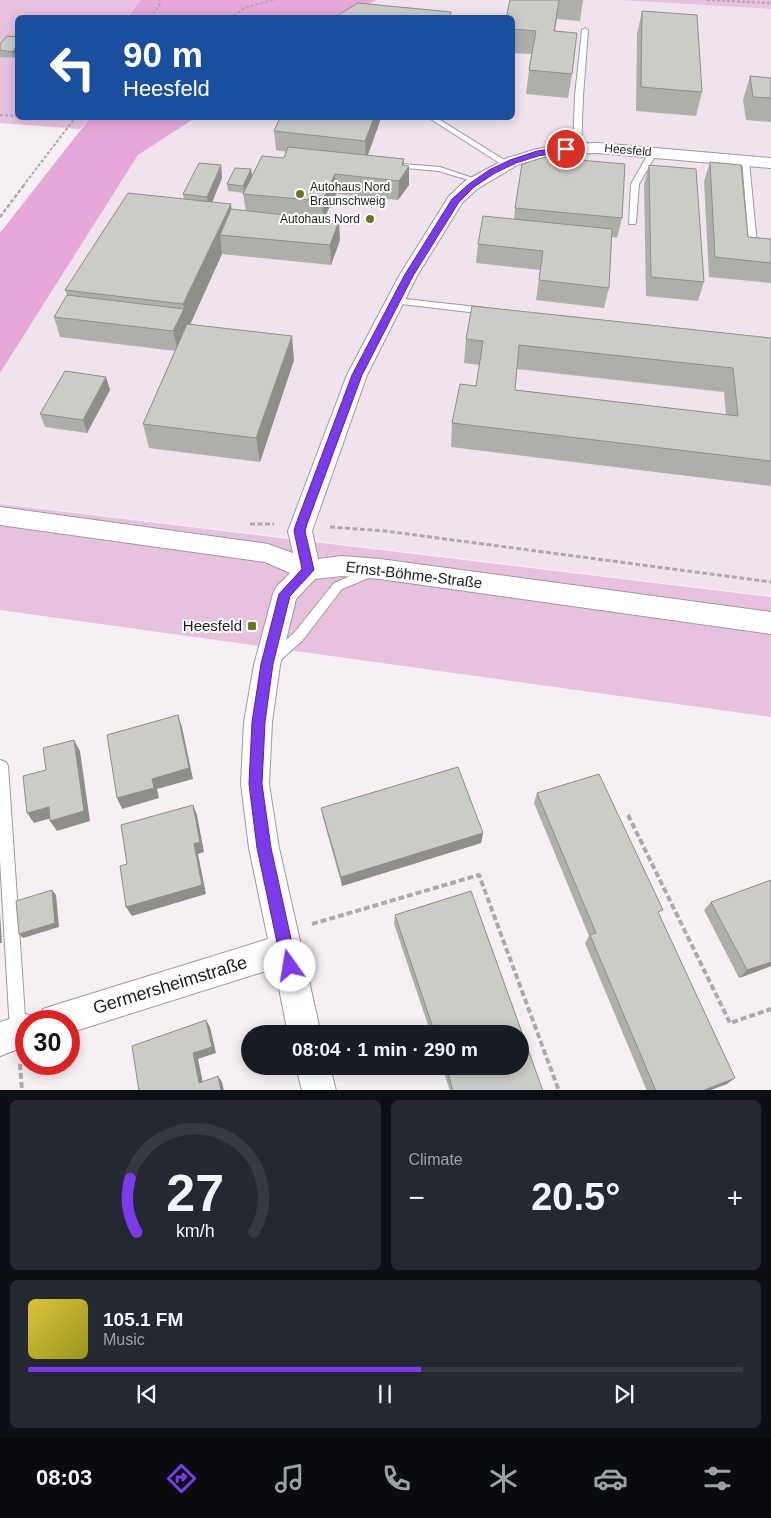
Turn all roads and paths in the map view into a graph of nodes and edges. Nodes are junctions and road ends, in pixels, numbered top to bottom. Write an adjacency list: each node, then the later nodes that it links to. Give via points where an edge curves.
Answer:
1 (160, 0): 5 (path)
2 (273, 0): 6 (path)
3 (707, 0): 4 (path)
4 (771, 4)
5 (152, 15)
6 (234, 15)
7 (585, 30): 12 (lane)
8 (0, 115): 9 (path)
9 (15, 116)
10 (73, 120): 19 (path)
11 (436, 120): 17 (lane)
12 (578, 149): 13 (street, Heesfeld); 17 (street, Heesfeld, via 537,154)
13 (653, 153): 14 (street, Heesfeld); 20 (lane, via 635,184)
14 (745, 161): 15 (street, Heesfeld); 21 (lane)
15 (771, 163)
16 (381, 164): 18 (lane, via 440,169)
17 (507, 164): 18 (street, Heesfeld)
18 (478, 181): 22 (street, Heesfeld, via 455,200)
19 (0, 217)
20 (632, 222)
21 (753, 245)
22 (396, 301): 23 (lane); 26 (street, Heesfeld, via 357,375)
23 (495, 312)
24 (0, 516): 28 (street, Ernst-Böhme-Straße, via 268,554)
25 (242, 524): 26 (path)
26 (302, 524): 28 (street, Heesfeld, via 300,531); 29 (path, via 385,531)
27 (380, 569): 28 (street, Ernst-Böhme-Straße, via 342,566); 30 (street, Ernst-Böhme-Straße); 31 (lane, via 338,586 298,637)
28 (308, 570): 31 (street, via 285,594)
29 (771, 582)
30 (771, 623)
31 (267, 664): 34 (street, via 258,722 256,784 264,848)
32 (1, 766): 38 (lane)
33 (628, 815): 35 (path, via 730,1023)
34 (284, 941): 36 (street, Germersheimstraße); 37 (street); 41 (path, via 479,875)
35 (771, 1009)
36 (80, 1012)
37 (303, 1025)
38 (15, 1034)
39 (315, 1075): 40 (street)
40 (319, 1090)
41 (559, 1090)

